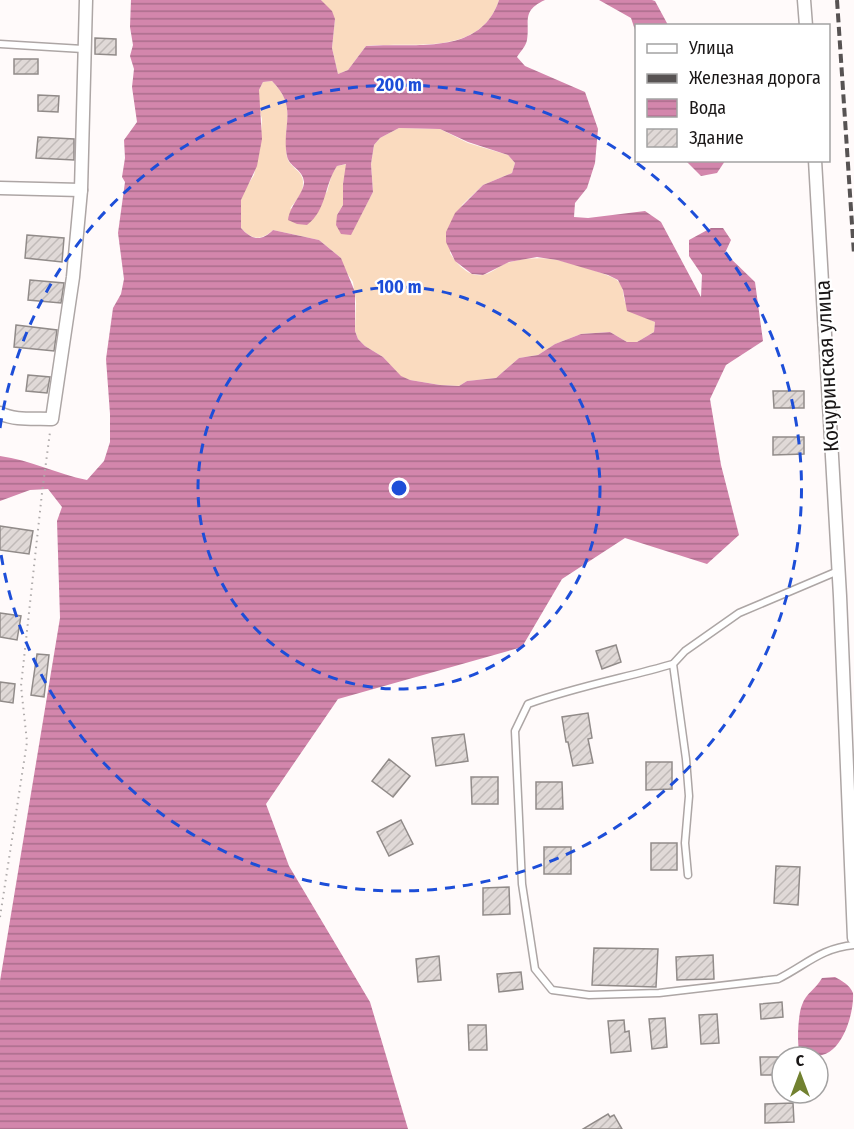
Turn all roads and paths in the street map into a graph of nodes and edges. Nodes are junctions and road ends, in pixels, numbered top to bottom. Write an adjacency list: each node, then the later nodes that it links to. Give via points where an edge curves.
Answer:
1 (86, 0): 5 (street)
2 (804, 0): 3 (street)
3 (806, 24)
4 (0, 44): 5 (lane)
5 (83, 49): 8 (street)
6 (815, 162): 11 (street, Кочуринская улица)
7 (0, 188): 8 (street)
8 (81, 190): 10 (street, via 74,277)
9 (0, 413): 10 (street, via 19,418)
10 (52, 418): 14 (path, via 21,686 27,742)
11 (838, 571): 12 (lane, via 740,613); 15 (street, Кочуринская улица)
12 (672, 664): 13 (lane, via 689,796 685,843); 16 (lane, via 528,704 516,731 522,884 535,969 552,990 589,995 658,993 778,979 814,956)
13 (688, 875)
14 (0, 917)
15 (854, 938)
16 (854, 945)

